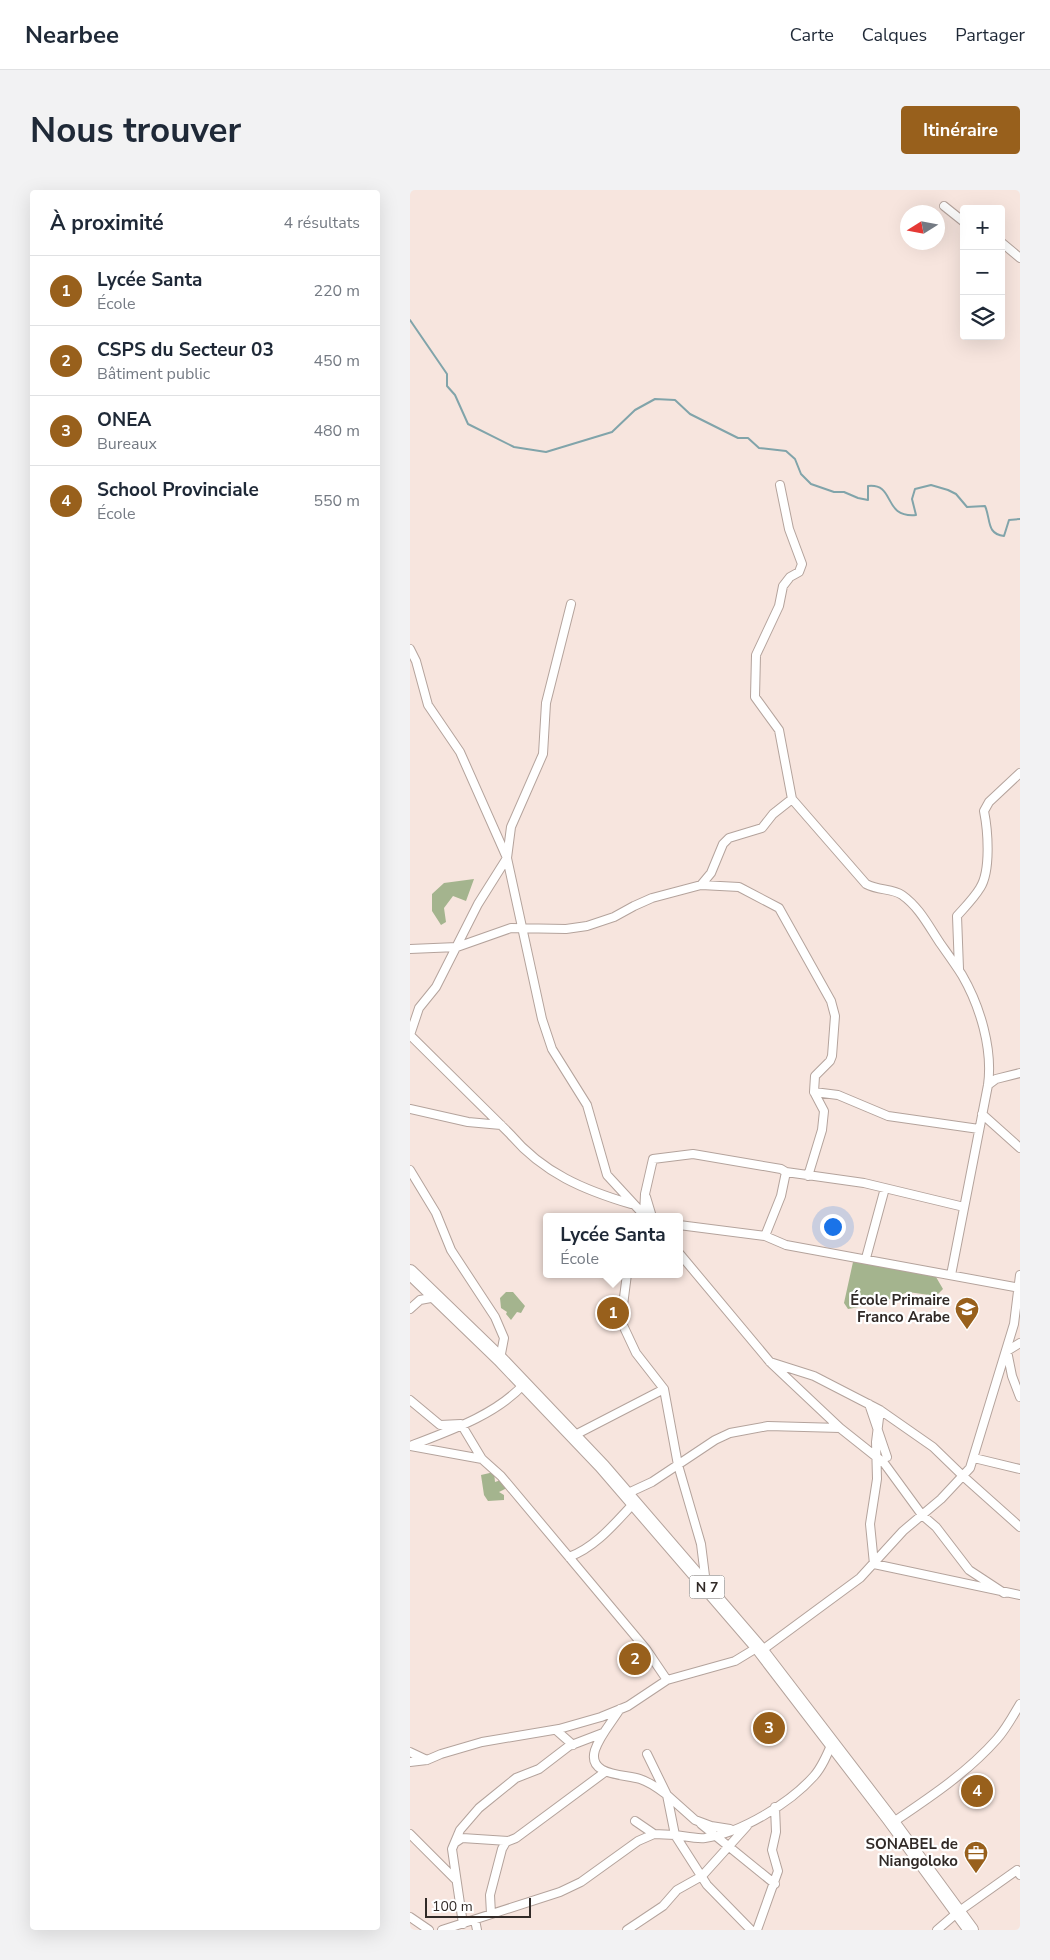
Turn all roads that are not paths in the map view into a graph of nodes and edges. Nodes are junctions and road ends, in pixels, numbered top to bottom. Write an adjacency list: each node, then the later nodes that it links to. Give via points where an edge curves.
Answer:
1 (945, 207): 2 (street)
2 (960, 219)
3 (1005, 245): 4 (street)
4 (1020, 258)
5 (780, 485): 9 (street, via 789,529 802,564 799,572 783,586 779,606 756,655 754,678 755,697 779,730)
6 (571, 604): 10 (street, via 546,703 543,754 511,827)
7 (410, 649): 10 (street, via 428,705 460,752)
8 (1020, 773): 15 (street, via 989,802 984,811 988,835 984,878 981,887 957,916)
9 (792, 799): 11 (street, via 772,814 762,828 729,838); 15 (street, via 866,884 877,890 896,891 917,908)
10 (507, 858): 12 (street); 13 (street, via 478,904)
11 (701, 885): 12 (street, via 652,898 588,926 566,929); 19 (street, via 739,887 779,908 831,1001 835,1016 832,1056 815,1076)
12 (523, 927): 13 (street, via 511,928); 32 (street, via 542,1019 552,1049 587,1105 607,1175)
13 (457, 947): 14 (street); 16 (street, via 436,988 419,1008)
14 (410, 949)
15 (959, 970): 18 (street, via 980,1020 990,1070)
16 (410, 1035): 22 (street)
17 (1020, 1073): 18 (street, via 996,1079)
18 (988, 1086): 21 (street)
19 (814, 1092): 23 (street, via 838,1095 888,1116); 29 (street, via 824,1111 822,1130)
20 (410, 1109): 22 (street, via 468,1122)
21 (982, 1114): 23 (street); 24 (street)
22 (502, 1125): 32 (street, via 524,1150 562,1177 584,1189)
23 (979, 1129): 33 (street)
24 (1007, 1138): 25 (street); 26 (street)
25 (1020, 1140)
26 (1020, 1148)
27 (410, 1170): 50 (street, via 436,1213 450,1250 495,1317 504,1338)
28 (786, 1172): 29 (street); 31 (street, via 693,1154 653,1158); 38 (street, via 782,1196)
29 (808, 1176): 30 (street)
30 (885, 1188): 33 (street); 40 (street)
31 (645, 1194): 35 (street); 36 (street)
32 (632, 1204): 34 (street)
33 (964, 1207): 42 (street)
34 (641, 1213)
35 (644, 1213)
36 (651, 1213)
37 (683, 1226): 38 (street)
38 (765, 1236): 40 (street, via 786,1245)
39 (683, 1258): 51 (street)
40 (866, 1258): 42 (street)
41 (410, 1272): 46 (highway, N 7)
42 (952, 1275): 45 (street)
43 (1020, 1275): 45 (street)
44 (627, 1278): 53 (street, via 621,1321 636,1353)
45 (1019, 1287): 49 (street)
46 (436, 1297): 47 (street, via 420,1300); 50 (highway, N 7)
47 (410, 1309)
48 (1020, 1343): 49 (street)
49 (1007, 1351): 54 (street); 65 (street)
50 (500, 1359): 52 (highway, N 7)
51 (770, 1362): 56 (street, via 814,1376); 59 (street)
52 (524, 1384): 58 (street, via 499,1406); 61 (highway, N 7)
53 (664, 1389): 61 (street); 67 (street)
54 (1020, 1397)
55 (410, 1400): 58 (street, via 440,1426)
56 (870, 1404): 57 (street); 60 (street)
57 (880, 1410): 60 (street); 69 (street, via 933,1447)
58 (461, 1424): 62 (street); 66 (street)
59 (840, 1428): 63 (street); 67 (street, via 768,1426 730,1433)
60 (878, 1428): 63 (street); 64 (street)
61 (574, 1436): 70 (highway, N 7)
62 (410, 1446): 66 (street)
63 (876, 1455): 71 (street); 74 (street, via 870,1524)
64 (887, 1456)
65 (974, 1458): 68 (street); 69 (street)
66 (482, 1459): 73 (street, via 501,1476)
67 (678, 1465): 70 (street); 75 (street, via 701,1544)
68 (1020, 1469)
69 (964, 1478): 71 (street); 72 (street)
70 (630, 1499): 73 (street, via 603,1535 581,1553); 75 (highway, N 7)
71 (922, 1515): 74 (street); 76 (street, via 936,1527 969,1570)
72 (1020, 1527)
73 (569, 1557): 79 (street, via 646,1649)
74 (874, 1564): 76 (street); 78 (street, via 860,1578)
75 (707, 1587): 78 (highway, N 7)
76 (1004, 1593): 77 (street)
77 (1020, 1596)
78 (760, 1649): 79 (street, via 735,1661); 84 (highway, N 7)
79 (667, 1680): 81 (street)
80 (1020, 1704): 95 (street, via 998,1738 978,1758 944,1787)
81 (620, 1710): 82 (street); 83 (street)
82 (556, 1730): 85 (street); 88 (street, via 482,1742)
83 (605, 1732): 85 (street); 90 (street, via 593,1758)
84 (832, 1743): 92 (street, via 825,1761 813,1777); 95 (highway, N 7)
85 (573, 1745): 102 (street, via 499,1791 460,1830)
86 (410, 1752): 88 (street)
87 (647, 1754): 91 (street)
88 (427, 1760): 89 (street)
89 (410, 1762)
90 (605, 1772): 91 (street, via 641,1779); 103 (street)
91 (667, 1795): 93 (street); 100 (street)
92 (775, 1807): 96 (street); 110 (street, via 772,1850 778,1871)
93 (695, 1820): 97 (street); 101 (street)
94 (635, 1821): 99 (street)
95 (892, 1823): 111 (highway, N 7)
96 (748, 1824): 97 (street); 104 (street)
97 (735, 1829): 101 (street)
98 (410, 1834): 109 (street)
99 (654, 1834): 100 (street); 112 (street, via 638,1841 581,1882 533,1902)
100 (674, 1835): 101 (street, via 704,1838); 106 (street)
101 (714, 1835): 104 (street)
102 (456, 1842): 103 (street, via 462,1838); 109 (street, via 452,1849)
103 (508, 1842): 112 (street, via 502,1849 490,1895)
104 (729, 1847): 105 (street); 110 (street)
105 (711, 1866): 106 (street); 108 (street)
106 (696, 1867): 108 (street)
107 (1019, 1871): 111 (street)
108 (702, 1876): 119 (street, via 677,1890 664,1906); 120 (street, via 728,1910)
109 (454, 1879): 115 (street)
110 (775, 1884): 121 (street)
111 (958, 1912): 122 (street); 123 (highway, N 7)
112 (491, 1914): 114 (street)
113 (410, 1917): 116 (street)
114 (475, 1920): 115 (street); 118 (street)
115 (463, 1924): 117 (street)
116 (429, 1930)
117 (442, 1930)
118 (477, 1930)
119 (627, 1930)
120 (751, 1930)
121 (756, 1930)
122 (937, 1930)
123 (971, 1930)

